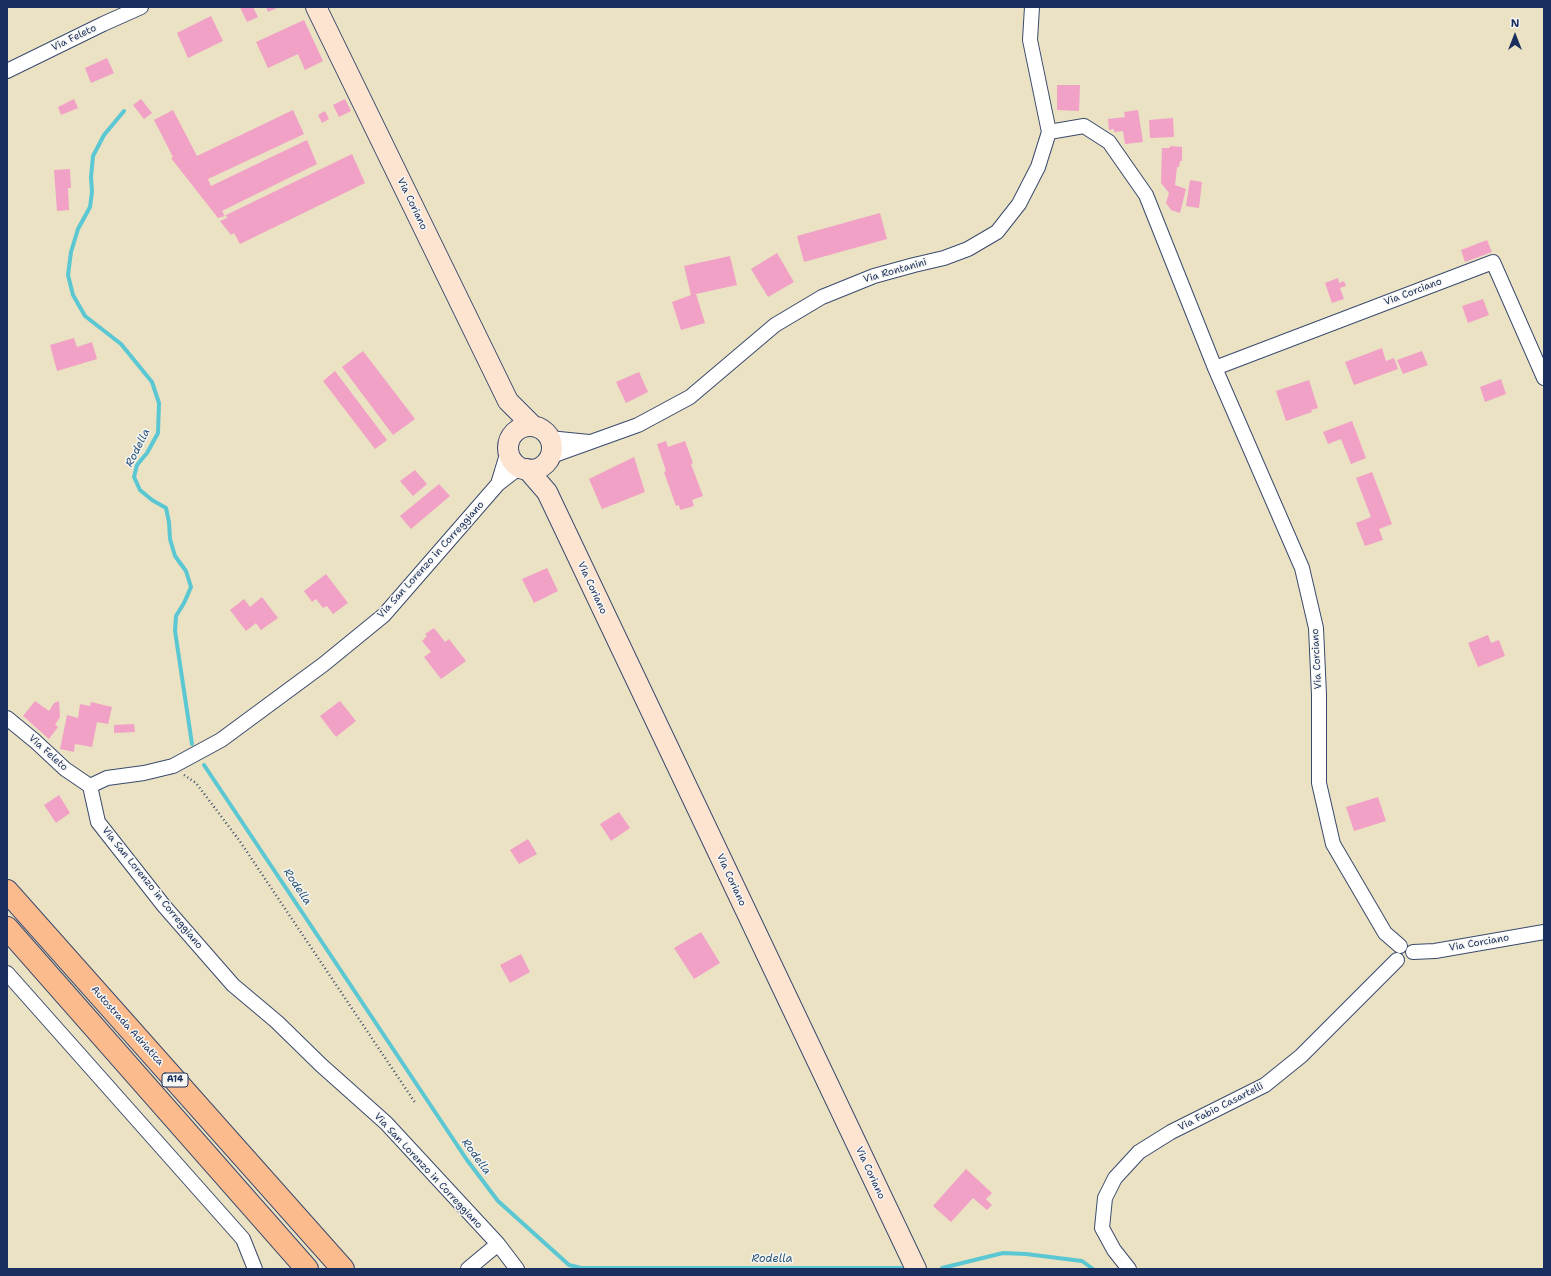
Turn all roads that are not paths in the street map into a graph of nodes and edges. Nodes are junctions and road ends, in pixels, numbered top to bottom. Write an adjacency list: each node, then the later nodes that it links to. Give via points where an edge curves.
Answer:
1 (141, 7): 4 (street, Via Feleto)
2 (316, 7): 8 (main road, Via Coriano)
3 (1032, 7): 5 (street, Via Rontanini, via 1030,40)
4 (7, 71)
5 (1048, 132): 6 (street, Via Corciano, via 1084,126 1109,142 1146,195); 11 (street, Via Rontanini, via 1038,167 1019,204 998,232 968,249 944,258 874,276 822,297 775,325 690,397 638,425)
6 (1215, 368): 7 (street, Via Corciano, via 1493,262); 22 (street, Via Corciano, via 1302,568 1316,628 1319,695 1318,783 1333,844 1385,933)
7 (1544, 378)
8 (508, 401): 9 (main road, Via Coriano); 12 (main road, Via Coriano)
9 (533, 426): 10 (main road, via 545,432); 12 (main road, via 519,428)
10 (549, 438): 11 (street, Via Rontanini); 13 (main road, via 552,451)
11 (593, 442): 13 (street, Via Rontanini)
12 (509, 445): 14 (main road, via 510,458); 15 (street, Via San Lorenzo in Correggiano)
13 (547, 460): 14 (main road, via 533,469); 16 (main road, Via Coriano)
14 (523, 468): 15 (street, Via San Lorenzo in Correggiano); 16 (main road, Via Coriano)
15 (498, 484): 18 (street, Via San Lorenzo in Correggiano, via 384,615 324,664 221,740 169,767 107,778)
16 (547, 492): 32 (main road, Via Coriano)
17 (7, 718): 18 (street, Via Feleto, via 65,769)
18 (90, 786): 26 (street, Via San Lorenzo in Correggiano, via 98,822 164,906 228,979 386,1123)
19 (7, 891): 29 (highway, Autostrada Adriatica / A14)
20 (7, 928): 28 (highway, A14)
21 (1544, 932): 23 (street, Via Corciano, via 1435,951)
22 (1400, 946): 23 (street, Via Corciano, via 1408,946); 24 (street, via 1395,952)
23 (1413, 952): 24 (street, via 1414,956 1409,962 1401,963)
24 (1397, 960): 33 (street, Via Fabio Casartelli, via 1301,1056 1265,1085 1171,1132 1145,1148 1115,1178 1104,1198 1102,1228 1114,1250)
25 (7, 973): 27 (street, via 243,1239)
26 (498, 1244): 30 (street); 31 (street, Via San Lorenzo in Correggiano)
27 (255, 1269)
28 (307, 1269)
29 (343, 1269)
30 (468, 1269)
31 (517, 1269)
32 (916, 1269)
33 (1129, 1269)

